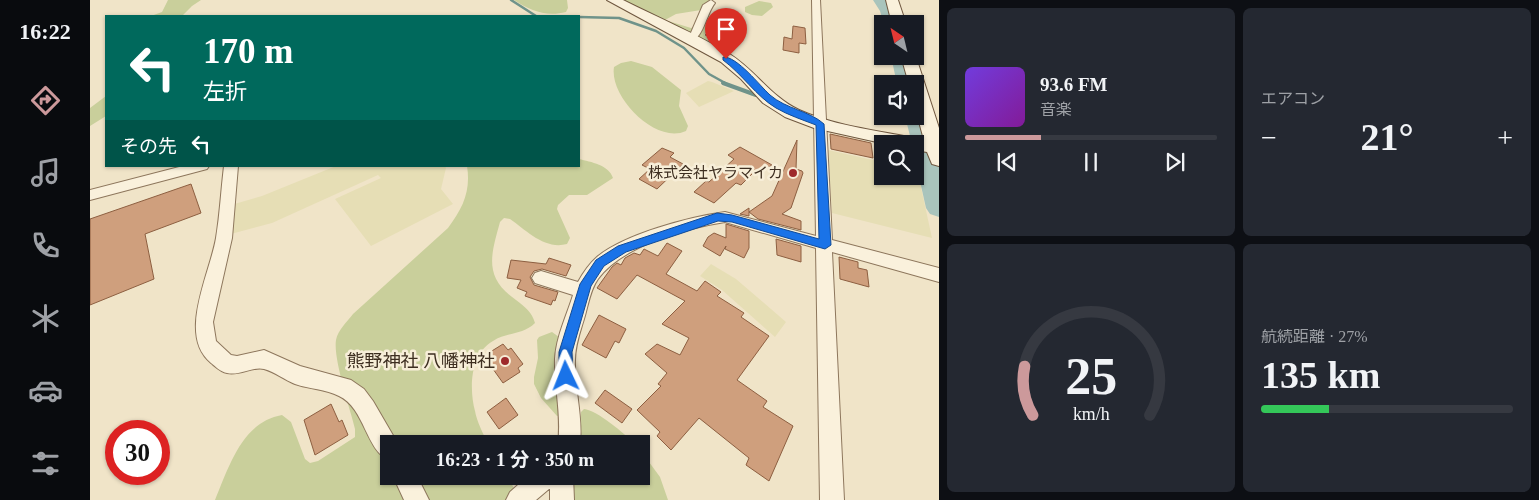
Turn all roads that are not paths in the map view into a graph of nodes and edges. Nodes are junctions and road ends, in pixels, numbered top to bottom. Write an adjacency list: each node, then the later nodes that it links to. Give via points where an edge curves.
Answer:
1 (613, 0): 6 (street)
2 (816, 0): 8 (street)
3 (892, 0): 5 (street)
4 (711, 3): 6 (street)
5 (896, 15)
6 (690, 39): 8 (street, via 734,64 779,106)
7 (911, 65): 9 (street)
8 (820, 124): 9 (street); 13 (street)
9 (931, 150)
10 (198, 167): 12 (street)
11 (232, 167): 17 (street, via 224,238 204,322 207,343 212,352 228,364 264,359 296,375 344,387 357,396)
12 (90, 195)
13 (825, 245): 14 (street); 16 (street, via 732,218 717,217 622,249 600,263); 23 (street)
14 (939, 275)
15 (541, 278): 16 (street)
16 (583, 291): 18 (street, via 566,352)
17 (381, 435)
18 (571, 435)
19 (409, 485): 22 (street)
20 (537, 485): 21 (street)
21 (525, 498)
22 (417, 500)
23 (832, 500)

